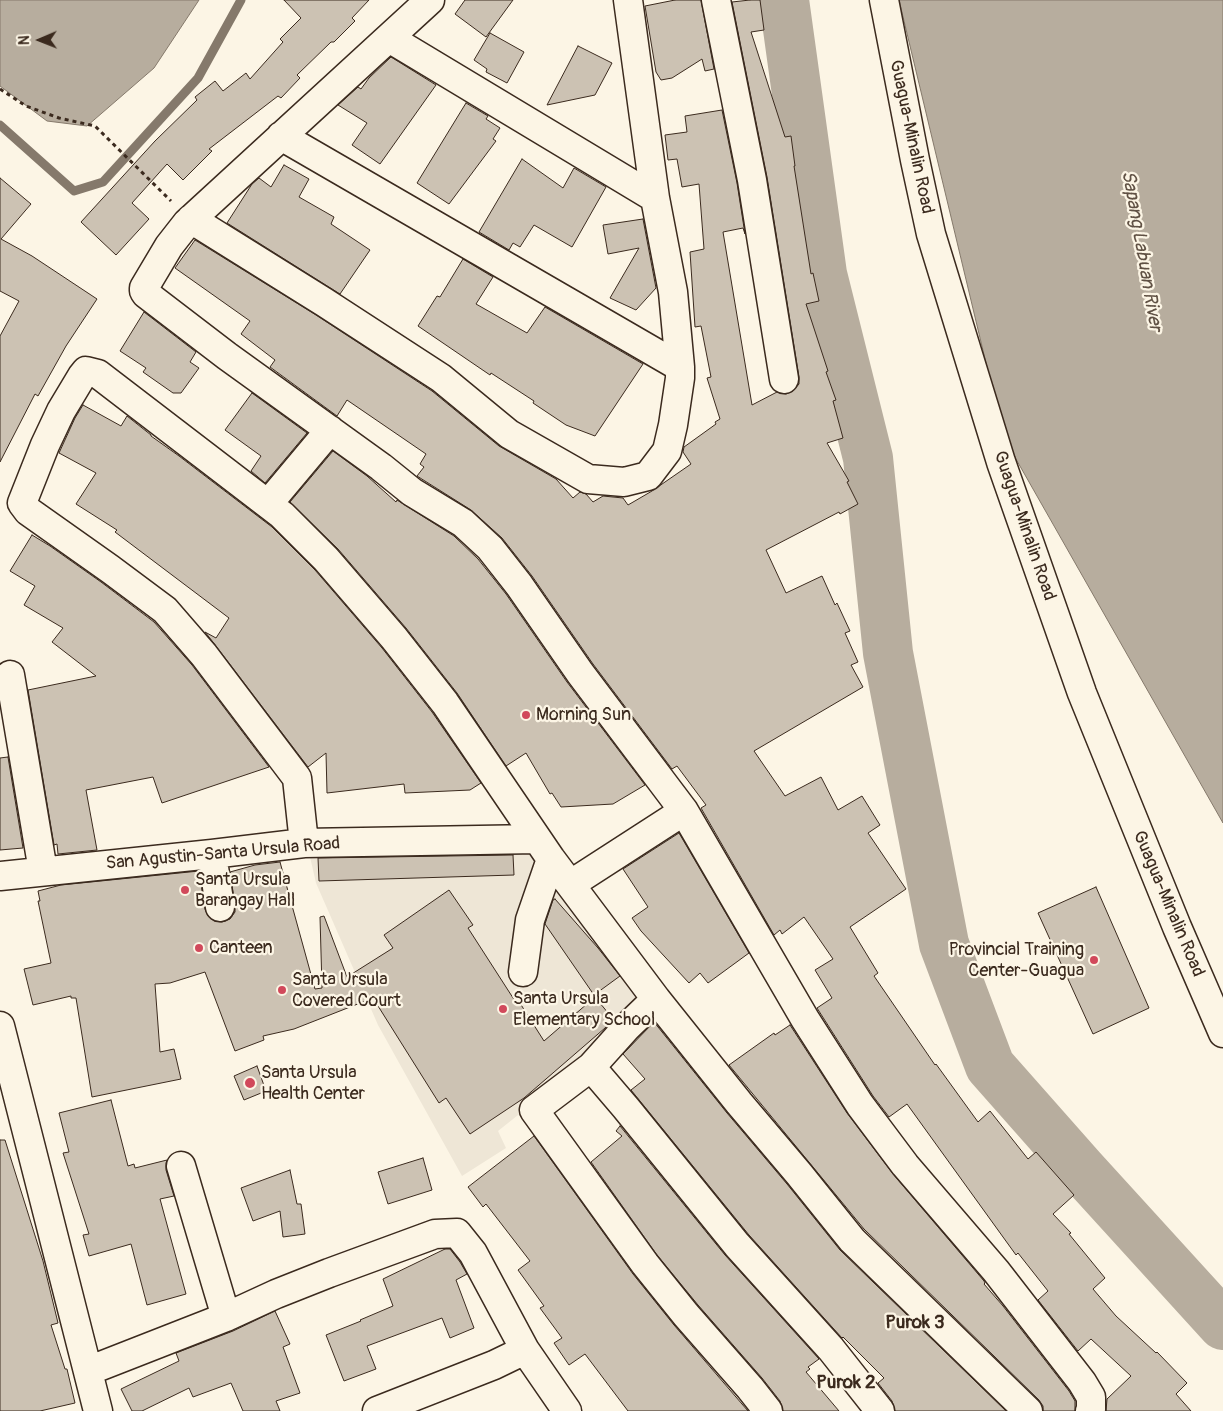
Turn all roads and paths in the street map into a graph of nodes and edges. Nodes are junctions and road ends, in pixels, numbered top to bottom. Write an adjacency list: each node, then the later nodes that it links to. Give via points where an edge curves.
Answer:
1 (430, 0): 5 (street)
2 (628, 0): 8 (street)
3 (716, 0): 11 (street, via 752,180)
4 (884, 0): 26 (street, Guagua-Minalin Road, via 931,234 1001,462 1082,694)
5 (389, 38): 7 (street); 8 (street)
6 (0, 90): 9 (path, via 26,106 95,126)
7 (281, 136): 9 (street); 10 (street)
8 (655, 198): 10 (street, via 673,292)
9 (191, 219): 10 (street, via 441,378 509,434 588,479 624,482 648,476 667,451); 12 (street, via 169,246 144,288 146,294)
10 (680, 367)
11 (784, 379)
12 (330, 430): 13 (street); 15 (street, via 412,492 463,523 490,548)
13 (268, 504): 16 (street, via 98,374 86,371 61,410 22,503 28,511 165,610 204,655 297,778); 17 (street, via 326,558 394,638 445,703)
14 (10, 675): 19 (street)
15 (684, 811): 21 (street); 38 (street, via 805,1019 860,1105 1082,1382 1091,1397)
16 (304, 843): 17 (street, San Agustin-Santa Ursula Road); 18 (street, San Agustin-Santa Ursula Road)
17 (544, 849): 21 (street); 23 (street)
18 (212, 854): 19 (street, San Agustin-Santa Ursula Road); 22 (street)
19 (43, 872): 20 (street, San Agustin-Santa Ursula Road)
20 (0, 876)
21 (571, 884): 24 (street)
22 (220, 907)
23 (523, 972)
24 (656, 999): 27 (street); 37 (street, via 852,1240)
25 (0, 1026): 31 (street)
26 (1223, 1033)
27 (590, 1067): 35 (street, via 534,1110 645,1264); 36 (street, via 737,1244 832,1349)
28 (181, 1166): 29 (street)
29 (226, 1317): 30 (street, via 276,1294 435,1234 457,1233 473,1253); 31 (street)
30 (525, 1350): 33 (street); 34 (street)
31 (88, 1371): 32 (street)
32 (98, 1411)
33 (377, 1411)
34 (567, 1411)
35 (768, 1411)
36 (880, 1411)
37 (1028, 1411)
38 (1090, 1411)

